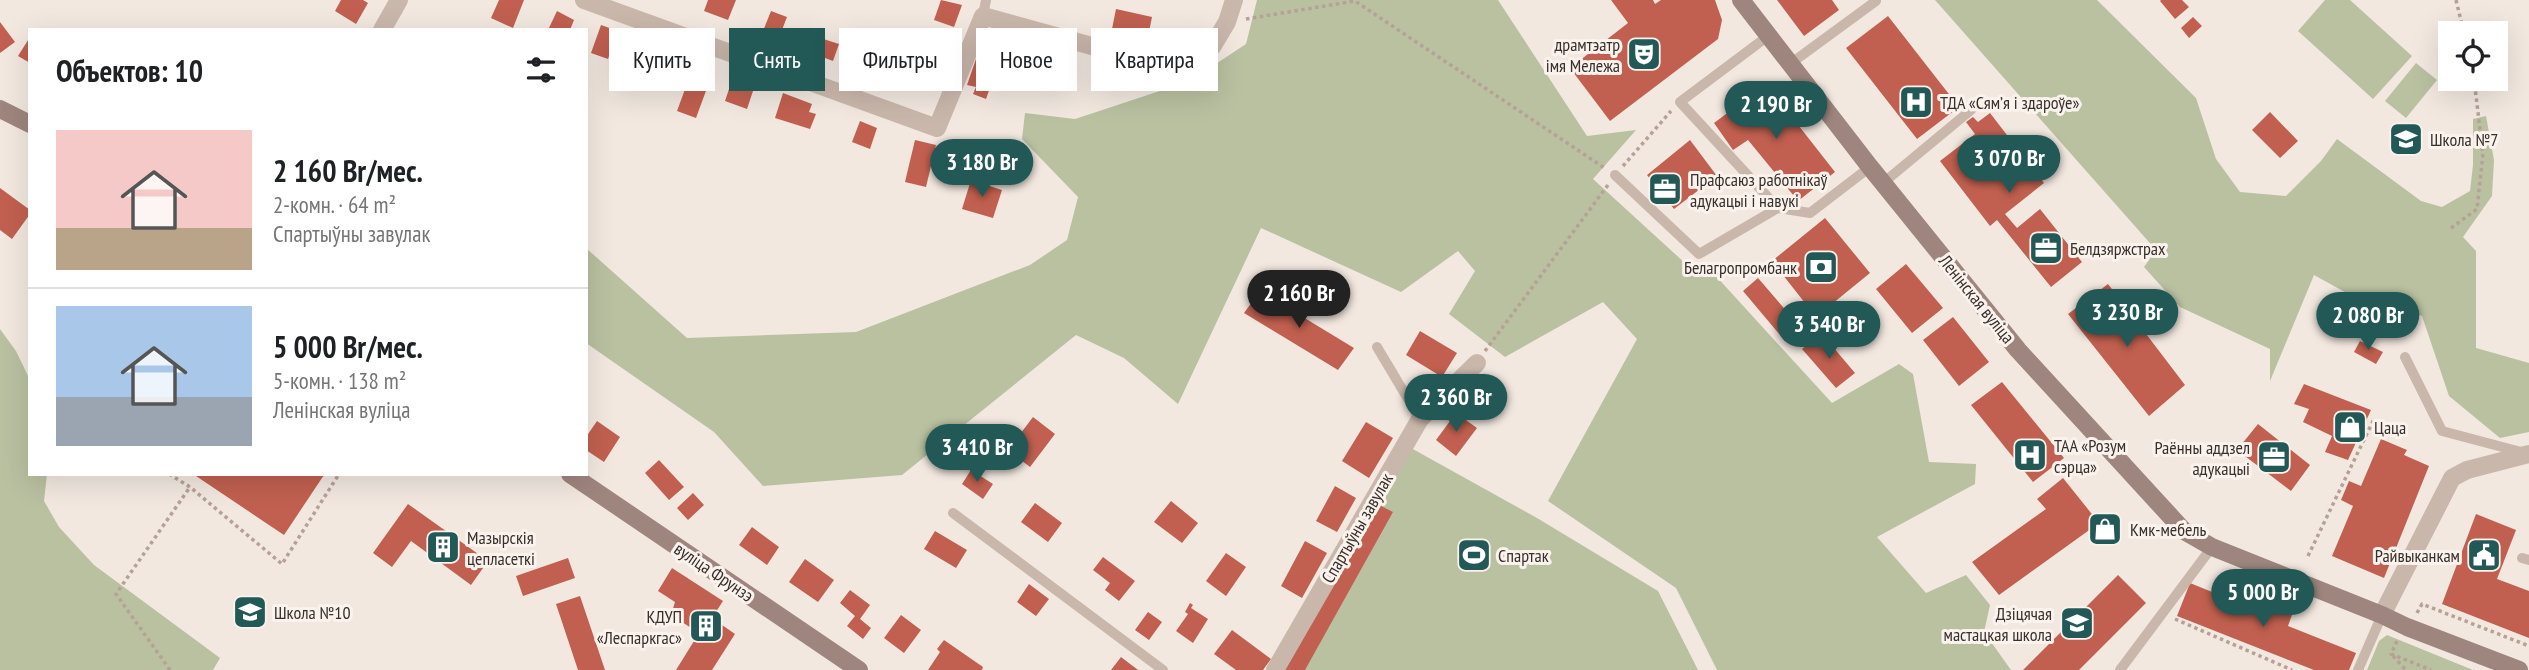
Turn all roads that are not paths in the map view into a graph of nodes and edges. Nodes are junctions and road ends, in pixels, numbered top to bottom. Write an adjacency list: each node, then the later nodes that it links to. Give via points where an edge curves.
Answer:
1 (399, 0): 7 (street)
2 (584, 0): 6 (street, via 937,128)
3 (1234, 0): 6 (street, via 1212,47 1157,64)
4 (1741, 0): 8 (main road, Ленінская вуліца)
5 (1875, 1): 9 (lane)
6 (984, 8)
7 (383, 28)
8 (1768, 36): 9 (main road, Ленінская вуліца); 16 (lane, via 1680,102)
9 (1790, 64): 13 (main road, Ленінская вуліца)
10 (0, 109): 12 (main road)
11 (1971, 110): 15 (lane)
12 (28, 123)
13 (1870, 167): 15 (main road, Ленінская вуліца); 16 (lane, via 1810,213)
14 (1615, 175): 16 (lane, via 1699,254)
15 (1883, 183): 24 (main road, Ленінская вуліца, via 2018,350 2184,531)
16 (1777, 208)
17 (1377, 347): 20 (lane)
18 (2405, 357): 21 (lane, via 2442,431)
19 (1477, 363): 20 (street, Спартыўны завулак)
20 (1420, 419): 28 (street, Спартыўны завулак)
21 (2529, 454): 25 (street, via 2452,478)
22 (573, 476): 26 (main road, вуліца Фрунзэ)
23 (953, 513): 27 (lane)
24 (2212, 547): 25 (main road, Ленінская вуліца); 29 (lane)
25 (2382, 615): 30 (lane); 31 (main road, Ленінская вуліца)
26 (859, 670)
27 (1163, 670)
28 (1275, 670)
29 (2120, 670)
30 (2358, 670)
31 (2519, 670)

